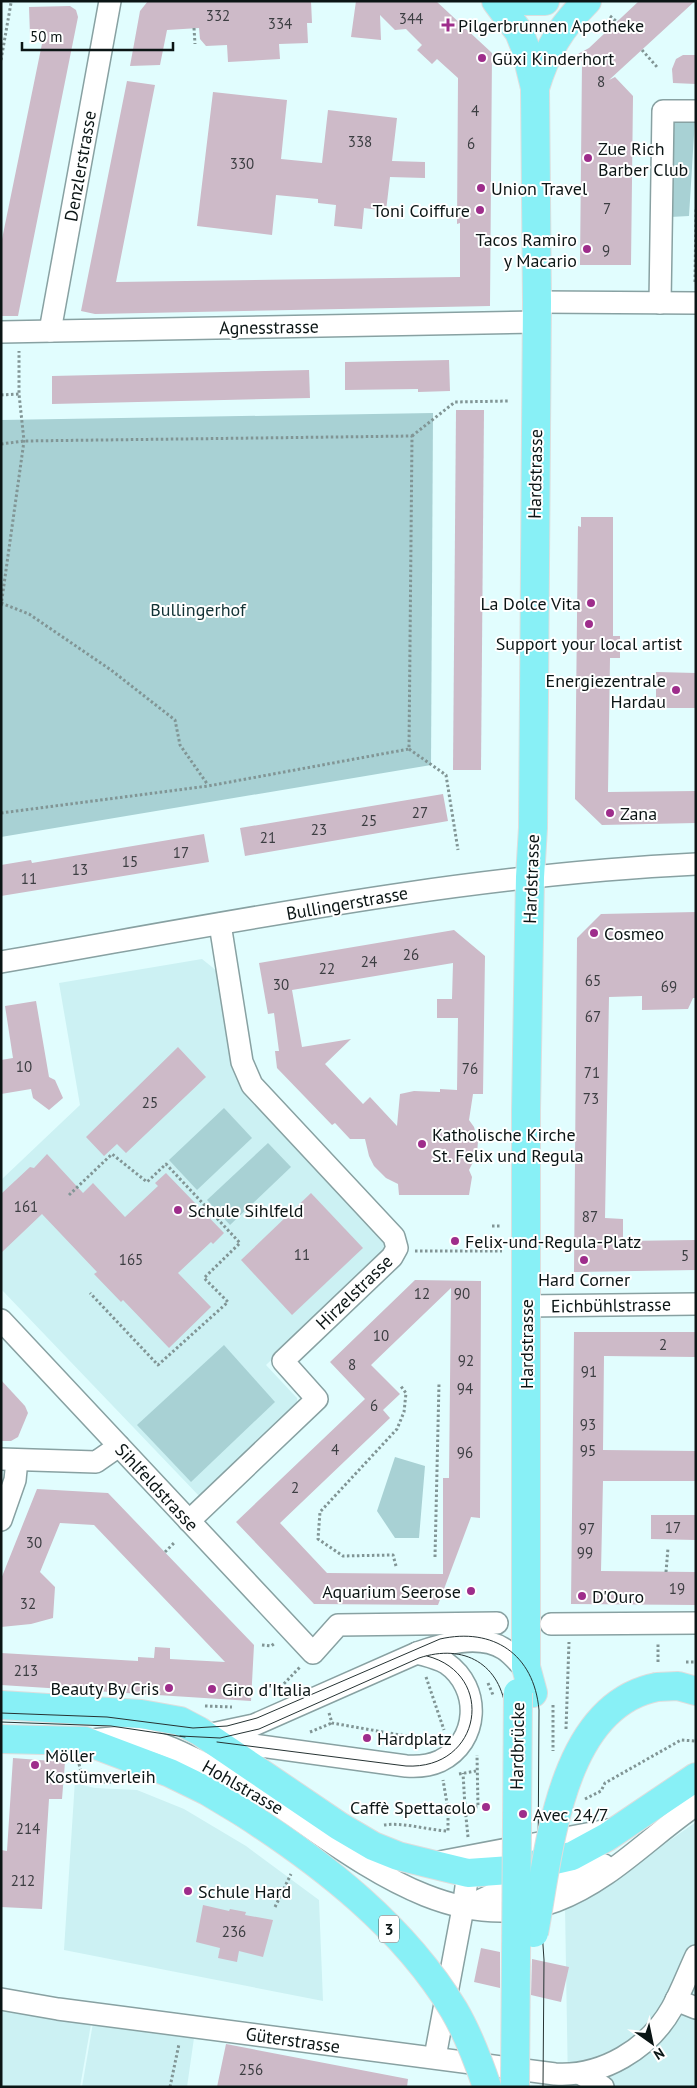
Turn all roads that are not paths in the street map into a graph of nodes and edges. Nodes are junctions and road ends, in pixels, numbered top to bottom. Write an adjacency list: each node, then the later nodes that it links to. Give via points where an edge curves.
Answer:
1 (110, 1): 11 (street, Denzlerstrasse)
2 (496, 1): 6 (main road, Hardstrasse, via 519,32)
3 (508, 1): 4 (main road)
4 (545, 1)
5 (587, 1): 6 (main road, Hardstrasse, via 559,32)
6 (535, 88): 10 (main road, Hardstrasse)
7 (696, 111): 8 (street, via 663,111)
8 (660, 303): 9 (street, Agnesstrasse); 10 (street, Agnesstrasse)
9 (695, 303)
10 (537, 312): 11 (street, Agnesstrasse); 14 (main road, Hardstrasse)
11 (50, 331): 12 (street, Agnesstrasse)
12 (10, 338)
13 (696, 864): 14 (street, Bullingerstrasse)
14 (530, 877): 15 (street, Bullingerstrasse, via 450,886); 18 (main road, Hardstrasse)
15 (220, 924): 16 (street, Bullingerstrasse); 23 (street, Hirzelstrasse, via 242,1062 249,1080 394,1237 397,1248 392,1257 283,1361 317,1399)
16 (1, 962)
17 (696, 1304): 18 (street, Eichbühlstrasse)
18 (526, 1306): 28 (main road, Hardstrasse)
19 (1, 1320): 20 (street, Sihlfeldstrasse)
20 (119, 1446): 21 (street, via 96,1462); 23 (street, Sihlfeldstrasse)
21 (9, 1460): 22 (street, via 15,1480)
22 (1, 1520)
23 (189, 1521): 24 (street, Sihlfeldstrasse, via 313,1654 338,1625)
24 (497, 1623)
25 (696, 1623): 26 (street)
26 (551, 1624)
27 (417, 1653): 28 (street, via 445,1644 467,1642 504,1649); 32 (street, via 254,1724); 32 (street, via 447,1664 462,1679 472,1708 464,1739 434,1764 406,1766 222,1742)
28 (525, 1690): 41 (main road, Hardbrücke, bridge); 47 (main road, Hardbrücke, bridge)
29 (696, 1691): 41 (main road, Hardbrücke, bridge, via 678,1686 636,1693 612,1708 579,1752 556,1815)
30 (1, 1705): 32 (main road, Hohlstrasse, via 158,1716 180,1721)
31 (1, 1717): 34 (street, Hohlstrasse)
32 (205, 1735): 34 (street, Hohlstrasse, via 141,1725); 38 (main road, Hohlstrasse, via 373,1846)
33 (1, 1739): 34 (main road, Hohlstrasse / 3)
34 (86, 1740): 40 (street, Hohlstrasse, via 144,1740 203,1763 388,1878); 48 (main road, 3, bridge, via 207,1791 324,1869 401,1941 431,1977 454,2010 476,2053)
35 (696, 1777): 37 (main road, Hohlstrasse)
36 (696, 1804): 40 (street, Hohlstrasse, via 599,1879 556,1901 499,1912)
37 (622, 1826): 38 (street, Hohlstrasse); 39 (main road, Hohlstrasse, via 565,1858 498,1872)
38 (430, 1864): 39 (main road, Hohlstrasse)
39 (468, 1873): 40 (street)
40 (463, 1908): 45 (street)
41 (534, 1933): 47 (main road, Hardbrücke)
42 (696, 1956): 44 (street)
43 (1, 1999): 45 (street, Güterstrasse, via 182,2026)
44 (686, 2004): 46 (street, via 640,2046 611,2063)
45 (435, 2057): 47 (street, Güterstrasse)
46 (581, 2074): 47 (street, Güterstrasse); 49 (street)
47 (525, 2083)
48 (487, 2087)
49 (603, 2087)

